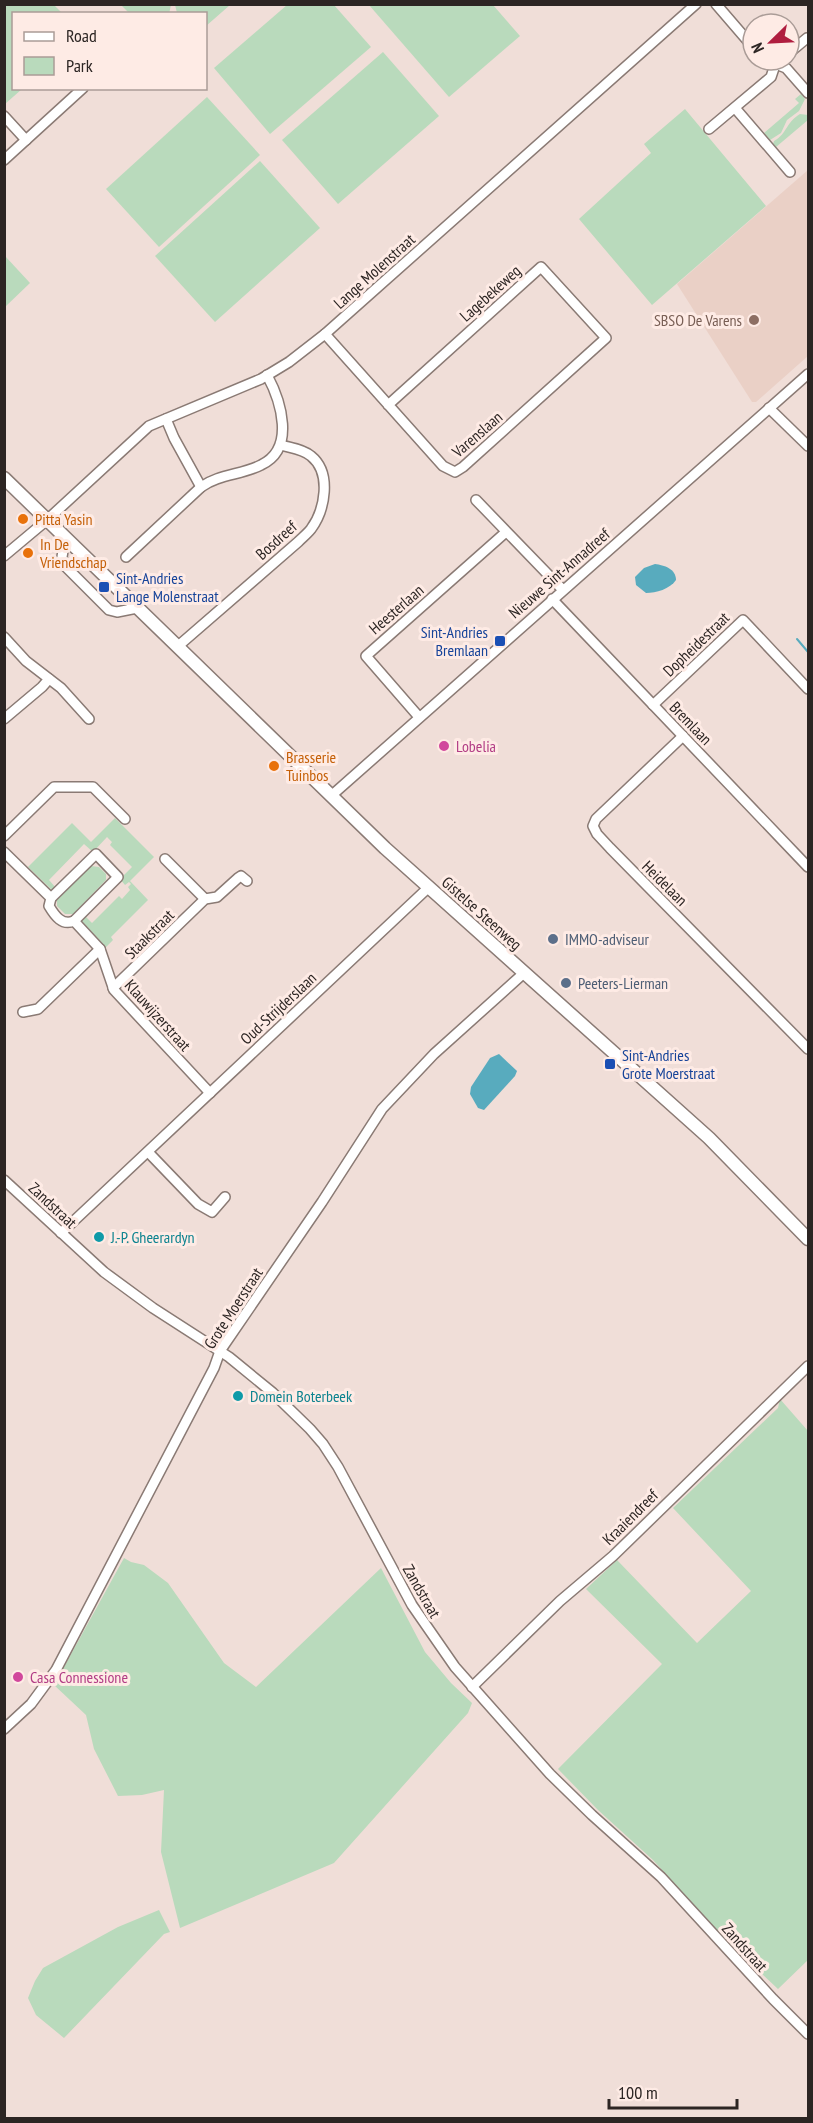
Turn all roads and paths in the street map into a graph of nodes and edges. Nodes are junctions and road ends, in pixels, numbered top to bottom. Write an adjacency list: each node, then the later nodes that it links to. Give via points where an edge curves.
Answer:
1 (696, 4): 14 (street, Lange Molenstraat)
2 (716, 4): 3 (street)
3 (741, 33)
4 (773, 72): 8 (street)
5 (790, 72): 7 (street)
6 (81, 90): 11 (street)
7 (808, 93)
8 (735, 108): 10 (street); 13 (street)
9 (4, 116): 11 (street)
10 (710, 129)
11 (26, 141): 12 (street)
12 (4, 160)
13 (790, 172)
14 (325, 334): 17 (street, Lange Molenstraat); 18 (street, Varenslaan)
15 (606, 338): 18 (street, Varenslaan, via 455,471 443,466); 18 (street, Lagebekeweg, via 541,267)
16 (808, 374): 19 (street, Nieuwe Sint-Annadreef)
17 (267, 375): 20 (street, Lange Molenstraat); 21 (street, via 279,404)
18 (388, 405)
19 (769, 408): 22 (street); 31 (street, Nieuwe Sint-Annadreef)
20 (166, 419): 24 (street); 26 (street, Lange Molenstraat, via 146,428)
21 (281, 445): 24 (street, via 262,465); 35 (street, Bosdreef, via 305,452 320,466 324,492 315,522 298,542)
22 (808, 446)
23 (4, 478): 26 (main road, Gistelse Steenweg)
24 (201, 487): 30 (street)
25 (476, 500): 27 (street)
26 (47, 520): 28 (main road, Gistelse Steenweg); 29 (street, Lange Molenstraat)
27 (506, 532): 31 (street); 39 (street, Heesterlaan, via 366,656)
28 (65, 538): 33 (main road, Gistelse Steenweg); 33 (street, via 64,565 109,610)
29 (4, 556)
30 (126, 557)
31 (563, 590): 32 (street, Nieuwe Sint-Annadreef)
32 (552, 599): 38 (street, Bremlaan); 39 (street, Nieuwe Sint-Annadreef)
33 (137, 608): 35 (main road, Gistelse Steenweg)
34 (4, 637): 36 (street)
35 (177, 647): 43 (main road, Gistelse Steenweg)
36 (49, 679): 40 (street); 41 (street)
37 (808, 688): 38 (street, Dopheidestraat, via 743,620)
38 (653, 705): 42 (street, Bremlaan)
39 (419, 717): 43 (street, Nieuwe Sint-Annadreef)
40 (4, 719)
41 (89, 719)
42 (683, 736): 48 (street, Bremlaan); 58 (street, Heidelaan, via 593,826 610,848)
43 (331, 796): 50 (main road, Gistelse Steenweg)
44 (125, 819): 45 (street, via 93,787 54,787)
45 (4, 836)
46 (4, 852): 51 (street, Klauwijzerstraat)
47 (165, 859): 52 (street)
48 (808, 867)
49 (247, 880): 52 (street, Staakstraat, via 242,876 217,897)
50 (429, 887): 55 (main road, Gistelse Steenweg); 59 (street, Oud-Strijderslaan)
51 (51, 898): 53 (street, Klauwijzerstraat, via 49,906 57,917 65,923); 53 (street, via 96,854 103,861 118,877)
52 (205, 899): 56 (street, Staakstraat)
53 (74, 921): 54 (street, Klauwijzerstraat)
54 (100, 949): 56 (street, Klauwijzerstraat); 57 (street, via 38,1009)
55 (524, 973): 64 (main road, Gistelse Steenweg, via 709,1138); 65 (street, Grote Moerstraat, via 427,1061 377,1115)
56 (113, 988): 59 (street, Klauwijzerstraat)
57 (23, 1012)
58 (808, 1049)
59 (210, 1093): 60 (street, Oud-Strijderslaan)
60 (148, 1152): 62 (street, via 198,1204 212,1212); 63 (street, Oud-Strijderslaan)
61 (4, 1180): 63 (street, Zandstraat)
62 (225, 1197)
63 (61, 1233): 65 (street, Zandstraat, via 123,1287)
64 (808, 1239)
65 (220, 1351): 67 (street, Zandstraat, via 289,1408 323,1444 415,1611); 68 (street, Grote Moerstraat, via 56,1670 31,1704)
66 (808, 1365): 67 (street, Kraaiendreef)
67 (472, 1688): 69 (street, Zandstraat, via 550,1774 661,1877)
68 (4, 1729)
69 (808, 2034)

